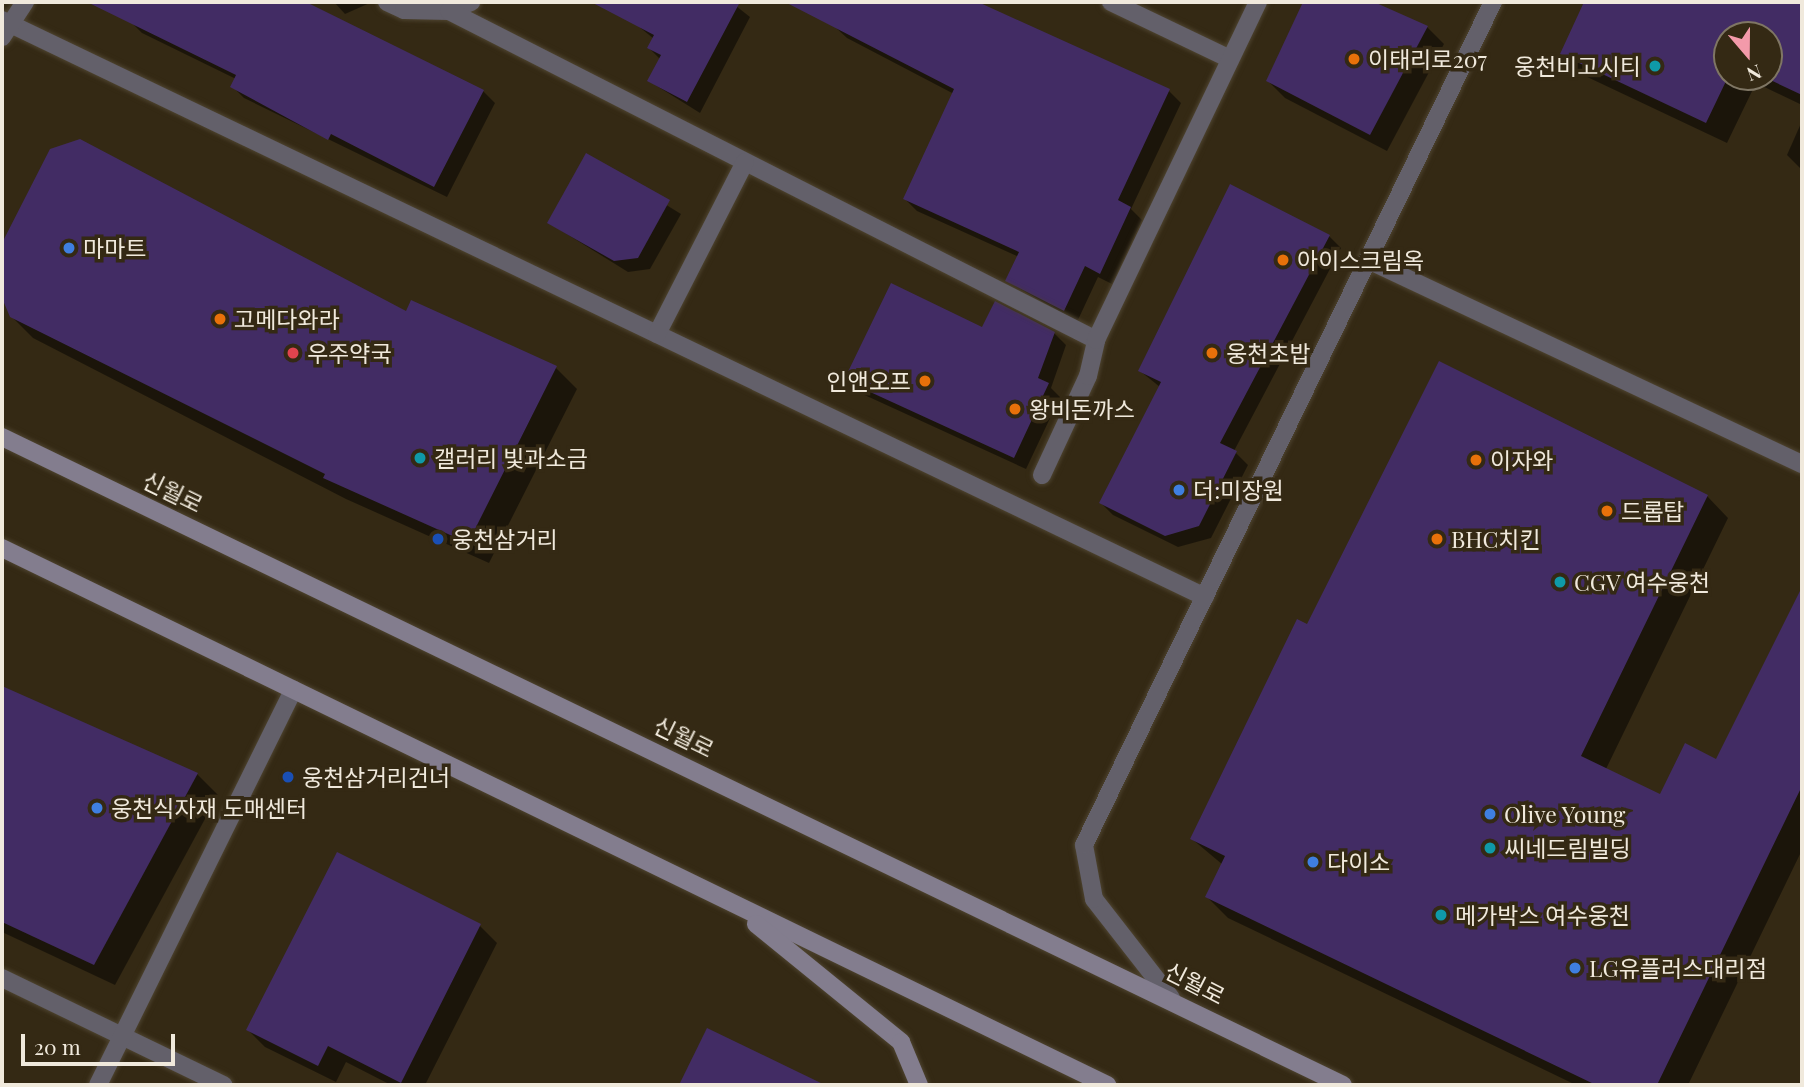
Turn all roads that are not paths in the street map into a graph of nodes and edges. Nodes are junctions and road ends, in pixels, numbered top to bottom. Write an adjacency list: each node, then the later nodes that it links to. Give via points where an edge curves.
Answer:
1 (25, 2): 8 (street)
2 (387, 2): 7 (street, via 404,9)
3 (471, 2): 7 (street)
4 (1111, 2): 9 (street)
5 (1258, 2): 9 (street)
6 (1493, 2): 11 (street)
7 (449, 11): 10 (street)
8 (4, 27): 12 (street)
9 (1230, 60): 13 (street)
10 (745, 162): 12 (street); 13 (street)
11 (1368, 260): 15 (street); 18 (street)
12 (657, 334): 18 (street)
13 (1096, 340): 16 (street, via 1088,376)
14 (2, 437): 22 (street, 신월로)
15 (1802, 464)
16 (1042, 475)
17 (2, 548): 19 (street)
18 (1205, 597): 22 (street, via 1084,845 1083,861 1094,899)
19 (293, 690): 20 (street); 23 (street)
20 (737, 909): 26 (street, via 901,1042); 27 (street)
21 (2, 978): 23 (street)
22 (1171, 998): 28 (street, 신월로)
23 (123, 1035): 24 (street); 25 (street)
24 (98, 1085)
25 (223, 1085)
26 (919, 1085)
27 (1107, 1085)
28 (1343, 1085)

